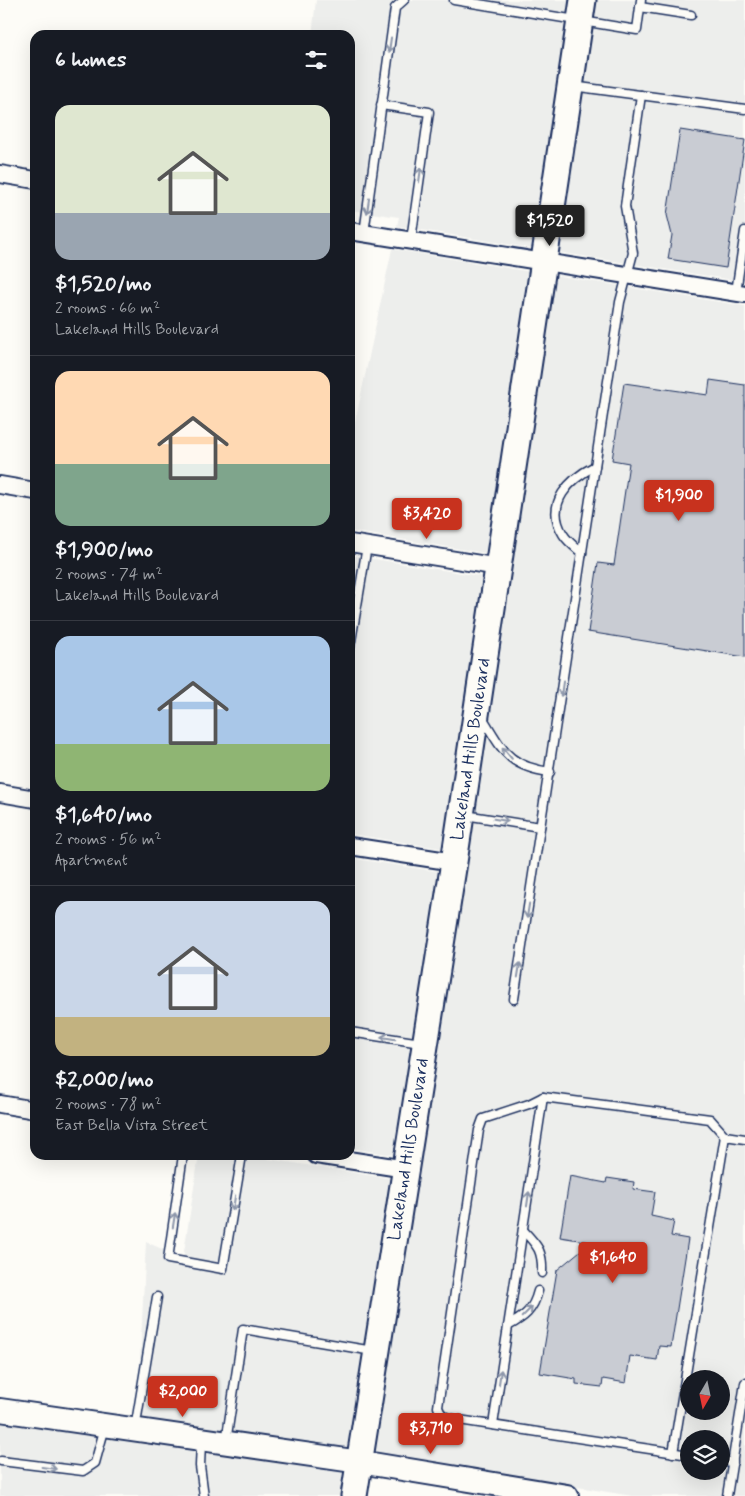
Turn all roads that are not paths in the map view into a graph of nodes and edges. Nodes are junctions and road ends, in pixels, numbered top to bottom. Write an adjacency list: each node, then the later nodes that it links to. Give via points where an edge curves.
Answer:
1 (404, 0): 8 (lane, one-way to 8, via 395,8)
2 (454, 0): 4 (lane)
3 (640, 3): 4 (lane, via 636,30); 5 (lane)
4 (581, 10): 6 (main road, Lakeland Hills Boulevard)
5 (691, 15)
6 (570, 86): 7 (lane); 15 (main road, Lakeland Hills Boulevard)
7 (641, 95): 9 (lane); 16 (lane, via 625,206 633,253)
8 (381, 105): 13 (lane, one-way to 13); 14 (lane, one-way to 8, via 429,112)
9 (745, 109)
10 (0, 174): 11 (street)
11 (30, 179)
12 (745, 230): 17 (lane)
13 (357, 232): 14 (street)
14 (411, 240): 15 (street)
15 (544, 262): 16 (street); 24 (main road, Lakeland Hills Boulevard)
16 (627, 276): 17 (street); 18 (lane, via 620,302)
17 (741, 293)
18 (595, 466): 23 (lane); 23 (lane, via 570,482 563,491 557,514 563,535)
19 (0, 485): 20 (street)
20 (30, 490)
21 (355, 544): 22 (street)
22 (367, 546): 24 (street); 25 (lane)
23 (582, 553): 27 (lane, one-way to 27)
24 (499, 567): 26 (main road, Lakeland Hills Boulevard)
25 (355, 617)
26 (477, 708): 27 (lane, one-way to 26, via 534,770 507,756); 30 (main road, Lakeland Hills Boulevard)
27 (550, 772): 31 (lane)
28 (0, 793): 29 (street)
29 (30, 798)
30 (461, 814): 31 (lane, one-way to 31); 33 (main road, Lakeland Hills Boulevard)
31 (540, 827): 34 (lane)
32 (355, 847): 33 (street)
33 (454, 862): 36 (main road, Lakeland Hills Boulevard)
34 (514, 999)
35 (355, 1033): 36 (lane, one-way to 35)
36 (426, 1044): 45 (main road, Lakeland Hills Boulevard)
37 (543, 1097): 40 (lane, via 710,1119); 46 (lane, one-way to 37); 54 (lane, via 483,1119 479,1130 438,1407 445,1417)
38 (0, 1104): 39 (street)
39 (30, 1109)
40 (724, 1136): 41 (lane); 59 (lane)
41 (745, 1139)
42 (182, 1160): 43 (lane, one-way to 42, via 223,1269 168,1259)
43 (241, 1160)
44 (348, 1160): 45 (street)
45 (406, 1169): 51 (main road, Lakeland Hills Boulevard)
46 (523, 1230): 47 (lane, via 538,1246 543,1257); 50 (lane)
47 (542, 1273)
48 (538, 1291): 50 (lane, one-way to 48, via 527,1315 535,1304)
49 (157, 1297): 56 (lane)
50 (508, 1326): 54 (lane, one-way to 50)
51 (378, 1352): 58 (lane, via 243,1329); 62 (main road, Lakeland Hills Boulevard)
52 (745, 1383): 64 (lane)
53 (0, 1410): 55 (street)
54 (493, 1425): 59 (lane)
55 (106, 1427): 56 (street); 61 (lane, one-way to 55, via 83,1472 95,1463)
56 (135, 1431): 57 (street)
57 (201, 1440): 58 (street); 65 (lane)
58 (226, 1444): 62 (street)
59 (673, 1453): 60 (lane)
60 (680, 1454)
61 (0, 1461)
62 (360, 1462): 66 (main road, Lakeland Hills Boulevard); 67 (street)
63 (730, 1462): 64 (lane)
64 (733, 1462): 68 (lane)
65 (204, 1496)
66 (354, 1496)
67 (567, 1496)
68 (727, 1496)

